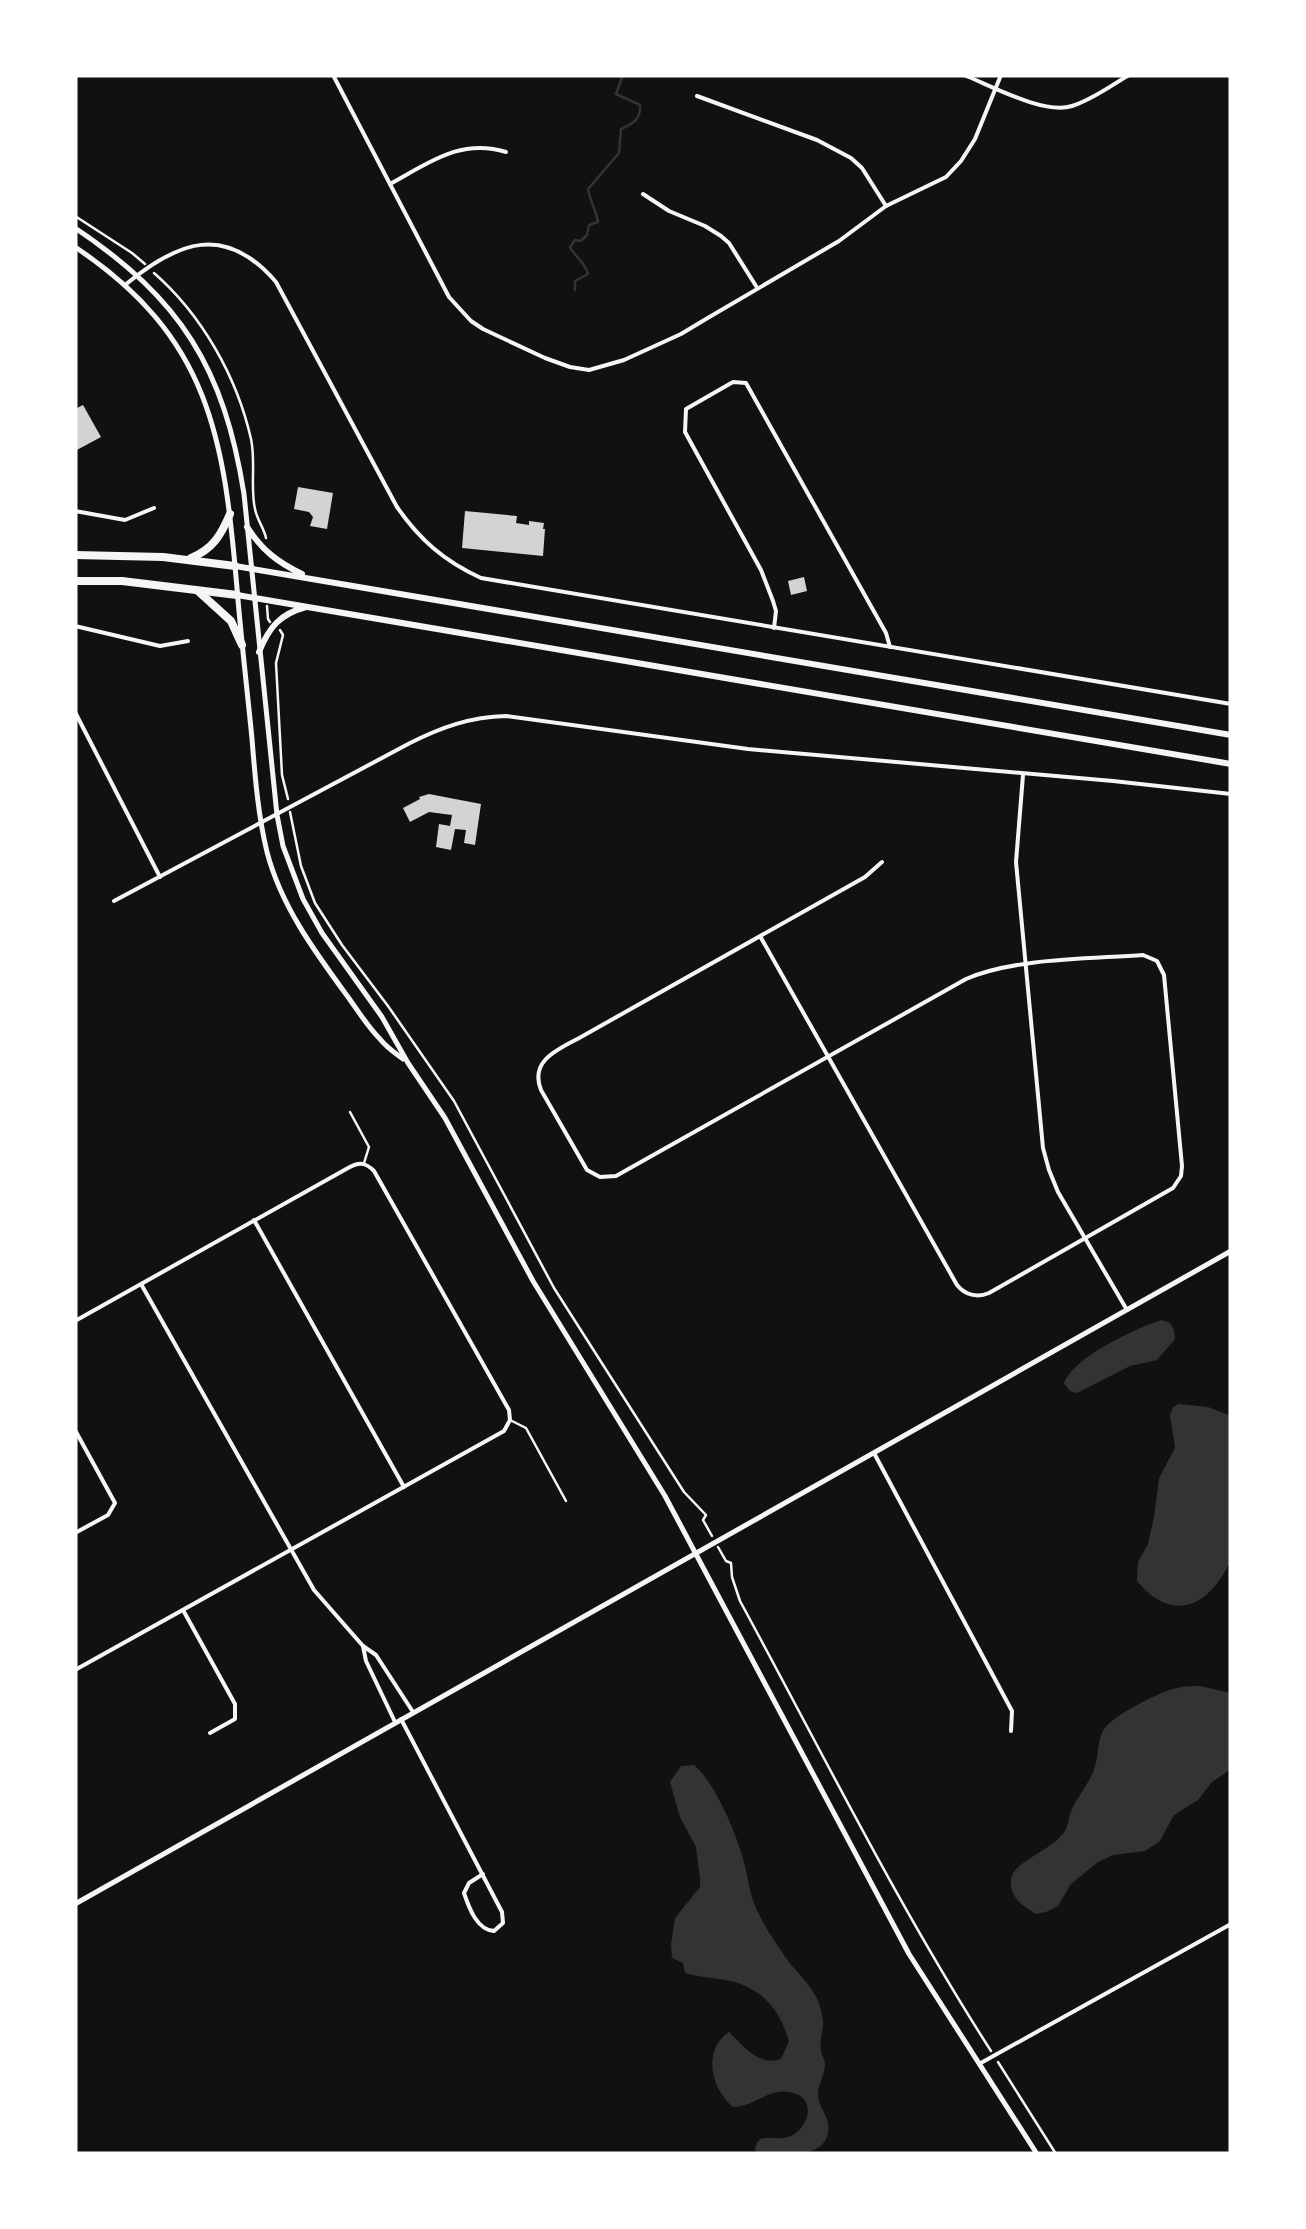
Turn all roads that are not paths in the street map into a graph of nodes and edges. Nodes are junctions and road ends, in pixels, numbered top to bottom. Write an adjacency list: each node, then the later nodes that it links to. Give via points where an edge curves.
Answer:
1 (333, 75): 8 (street)
2 (964, 75): 5 (street)
3 (1000, 75): 5 (street)
4 (1130, 75): 5 (street, via 1063,108)
5 (996, 88): 10 (street, via 953,170)
6 (697, 96): 10 (street, via 835,148 862,168)
7 (506, 152): 8 (street, via 459,149)
8 (390, 184): 15 (street, via 449,297 471,321 570,367 588,370 624,360)
9 (643, 194): 15 (street, via 721,236)
10 (886, 206): 15 (street)
11 (75, 228): 13 (main road)
12 (75, 247): 14 (main road)
13 (138, 274): 14 (street); 19 (main road, via 191,339 219,392 236,446); 31 (street, via 161,257 206,244 236,250 268,273 397,507 413,531 455,566 515,585)
14 (125, 285): 18 (main road, via 167,332 205,398)
15 (757, 288)
16 (154, 508): 17 (street, via 124,520)
17 (75, 511)
18 (230, 514): 21 (highway, via 208,550); 22 (main road)
19 (246, 526): 23 (main road); 24 (highway, via 267,554)
20 (75, 555): 21 (highway)
21 (185, 560): 22 (highway)
22 (235, 566): 23 (highway); 27 (main road)
23 (251, 569): 24 (highway); 28 (main road)
24 (313, 579): 38 (highway)
25 (75, 580): 26 (highway)
26 (194, 588): 27 (highway); 33 (highway, via 231,621)
27 (238, 595): 28 (highway); 33 (main road)
28 (254, 598): 29 (highway); 35 (main road)
29 (310, 606): 35 (highway, via 280,618); 39 (highway)
30 (75, 626): 32 (street, via 160,646)
31 (774, 628): 34 (street); 34 (street, via 776,612 761,570 684,432 686,409 733,382 746,383)
32 (188, 641)
33 (242, 645): 43 (main road)
34 (890, 648): 36 (street)
35 (260, 652): 42 (main road)
36 (1231, 704)
37 (75, 712): 45 (street)
38 (1231, 735)
39 (1231, 764)
40 (1023, 774): 41 (street); 42 (street, via 490,717 434,731); 48 (street, via 1016,862)
41 (1231, 794)
42 (277, 815): 43 (street); 50 (main road, via 303,899)
43 (261, 823): 45 (street); 50 (main road, via 275,876 299,926 380,1040)
44 (882, 862): 47 (street)
45 (160, 877): 46 (street)
46 (114, 901)
47 (760, 936): 49 (street); 49 (street, via 547,1056 537,1077 540,1090 584,1167 600,1177 616,1176)
48 (1026, 964): 49 (street, via 966,979); 54 (street, via 1042,1148); 54 (street, via 1143,954 1162,970 1182,1166 1178,1182)
49 (828, 1056): 54 (street, via 964,1292 989,1293)
50 (408, 1063): 66 (main road)
51 (350, 1112): 52 (lane, via 369,1147)
52 (364, 1163): 53 (street); 59 (street)
53 (254, 1220): 56 (street); 62 (street)
54 (1085, 1239): 57 (street)
55 (1231, 1251): 57 (main road)
56 (141, 1284): 58 (street); 65 (street)
57 (1126, 1310): 61 (main road)
58 (75, 1321)
59 (510, 1420): 62 (street, via 504,1431); 63 (lane, via 526,1428)
60 (75, 1430): 64 (street, via 115,1503 108,1515)
61 (874, 1454): 66 (main road); 72 (street, via 1012,1711)
62 (404, 1486): 65 (street)
63 (566, 1501)
64 (75, 1533)
65 (290, 1550): 67 (street); 68 (street, via 314,1590)
66 (696, 1553): 70 (main road); 77 (main road, via 909,1954)
67 (183, 1610): 69 (street); 73 (street, via 235,1704 235,1719)
68 (363, 1646): 70 (street); 71 (street)
69 (75, 1670)
70 (413, 1712): 71 (main road)
71 (398, 1721): 74 (street); 75 (main road)
72 (1012, 1731)
73 (210, 1733)
74 (483, 1874): 74 (street, via 504,1918 488,1932 464,1894)
75 (75, 1904)
76 (1231, 1924): 77 (street)
77 (979, 2064): 78 (main road)
78 (1036, 2154)

